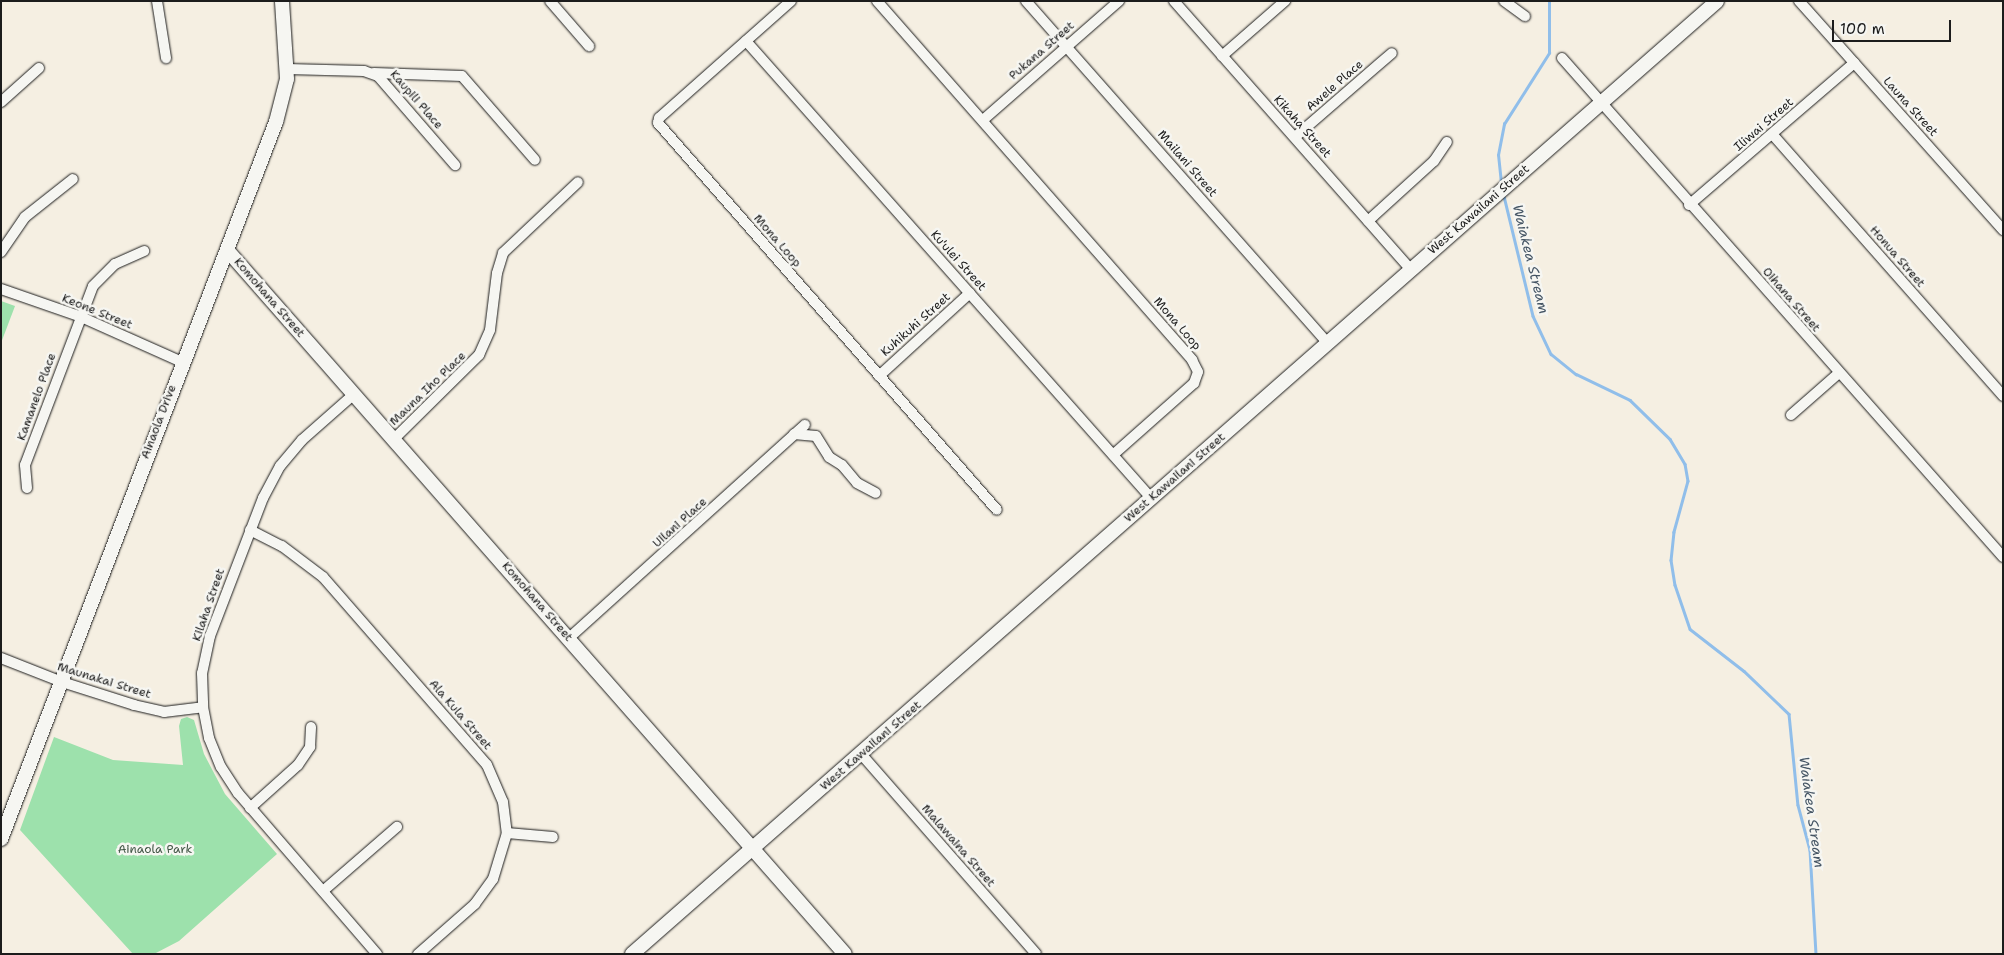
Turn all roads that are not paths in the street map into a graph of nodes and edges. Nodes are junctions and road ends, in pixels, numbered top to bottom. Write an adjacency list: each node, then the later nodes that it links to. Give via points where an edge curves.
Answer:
1 (158, 1): 19 (street)
2 (282, 1): 23 (street, Ainaola Drive)
3 (550, 1): 15 (street)
4 (877, 1): 27 (street, Mona Loop)
5 (1026, 1): 16 (street, Mailani Street)
6 (1119, 1): 16 (street, Pukana Street)
7 (1174, 1): 18 (street, Kikaha Street)
8 (1284, 1): 18 (street)
9 (1504, 1): 13 (street)
10 (1717, 1): 26 (street, West Kawailani Street)
11 (1799, 1): 21 (street, Launa Street)
12 (787, 2): 14 (street, Mona Loop)
13 (1525, 16)
14 (746, 41): 43 (street, Ku'ulei Street); 48 (street, Mona Loop, via 659,118 658,123)
15 (589, 46)
16 (1066, 46): 27 (street, Pukana Street); 45 (street, Mailani Street)
17 (1392, 53): 29 (street, Awele Place)
18 (1222, 56): 29 (street, Kikaha Street)
19 (166, 58)
20 (1562, 58): 26 (street, Oihana Street)
21 (1854, 63): 28 (street, Iliwai Street); 37 (street, Launa Street)
22 (40, 68): 25 (street)
23 (287, 69): 24 (street, Kaupili Place); 38 (street, Ainaola Drive, via 276,122)
24 (371, 73): 31 (street, via 462,76); 32 (street, Kaupili Place, via 390,86)
25 (1, 102)
26 (1600, 104): 35 (street, Oihana Street); 41 (street, West Kawailani Street)
27 (982, 120): 55 (street, Mona Loop, via 1192,360 1198,372 1194,383)
28 (1773, 135): 35 (street, Iliwai Street); 50 (street, Honua Street)
29 (1294, 138): 36 (street, Kikaha Street)
30 (1447, 142): 36 (street, via 1434,161)
31 (535, 160)
32 (455, 165)
33 (73, 179): 40 (street, via 25,217)
34 (578, 182): 54 (street, Mauna Iho Place, via 503,253 496,273 490,330 479,355)
35 (1690, 205): 47 (street, Oihana Street)
36 (1368, 221): 41 (street, Kikaha Street)
37 (2002, 228)
38 (228, 250): 46 (street, Ainaola Drive, via 195,338); 49 (street, Komohana Street)
39 (144, 251): 44 (street, Kamanelo Place, via 103,274 93,286)
40 (1, 252)
41 (1411, 270): 45 (street, West Kawailani Street)
42 (1, 289): 44 (street, Keone Street)
43 (970, 294): 48 (street, Kuhikuhi Street); 55 (street, Ku'ulei Street)
44 (79, 316): 46 (street, Keone Street); 56 (street, Kamanelo Place, via 25,465)
45 (1328, 343): 58 (street, West Kawailani Street)
46 (182, 362): 64 (street, Ainaola Drive)
47 (1839, 373): 51 (street); 61 (street, Oihana Street)
48 (879, 376): 59 (street, Mona Loop)
49 (353, 395): 54 (street, Komohana Street); 60 (street, Kilaha Street, via 302,440 280,466)
50 (2003, 396)
51 (1791, 415)
52 (805, 425): 53 (street, Uilani Place)
53 (794, 434): 57 (street, via 816,436 829,457 842,464 857,483); 62 (street, Uilani Place)
54 (394, 439): 62 (street, Komohana Street)
55 (1113, 454): 58 (street, Ku'ulei Street)
56 (27, 488)
57 (876, 493)
58 (1151, 498): 67 (street, West Kawailani Street)
59 (997, 510)
60 (250, 530): 65 (street, Kilaha Street, via 210,636 202,673); 70 (street, Ala Kula Street, via 282,546 323,577 487,765 503,802)
61 (2003, 557)
62 (569, 638): 73 (street, Komohana Street)
63 (1, 658): 64 (street, Maunakai Street)
64 (62, 682): 65 (street, Maunakai Street, via 164,712); 72 (street, Ainaola Drive)
65 (203, 707): 68 (street, Kilaha Street, via 209,738 220,767)
66 (311, 727): 68 (street, via 310,747 298,766)
67 (862, 754): 73 (street, West Kawailani Street); 79 (street, Malawaina Street)
68 (250, 808): 74 (street, Kilaha Street)
69 (397, 827): 74 (street)
70 (507, 833): 71 (street); 76 (street, Ala Kula Street, via 493,879 480,898)
71 (553, 837)
72 (1, 839)
73 (752, 848): 77 (street, West Kawailani Street); 78 (street, Komohana Street)
74 (323, 891): 75 (street, Kilaha Street)
75 (378, 954)
76 (418, 954)
77 (632, 954)
78 (845, 954)
79 (1036, 954)

